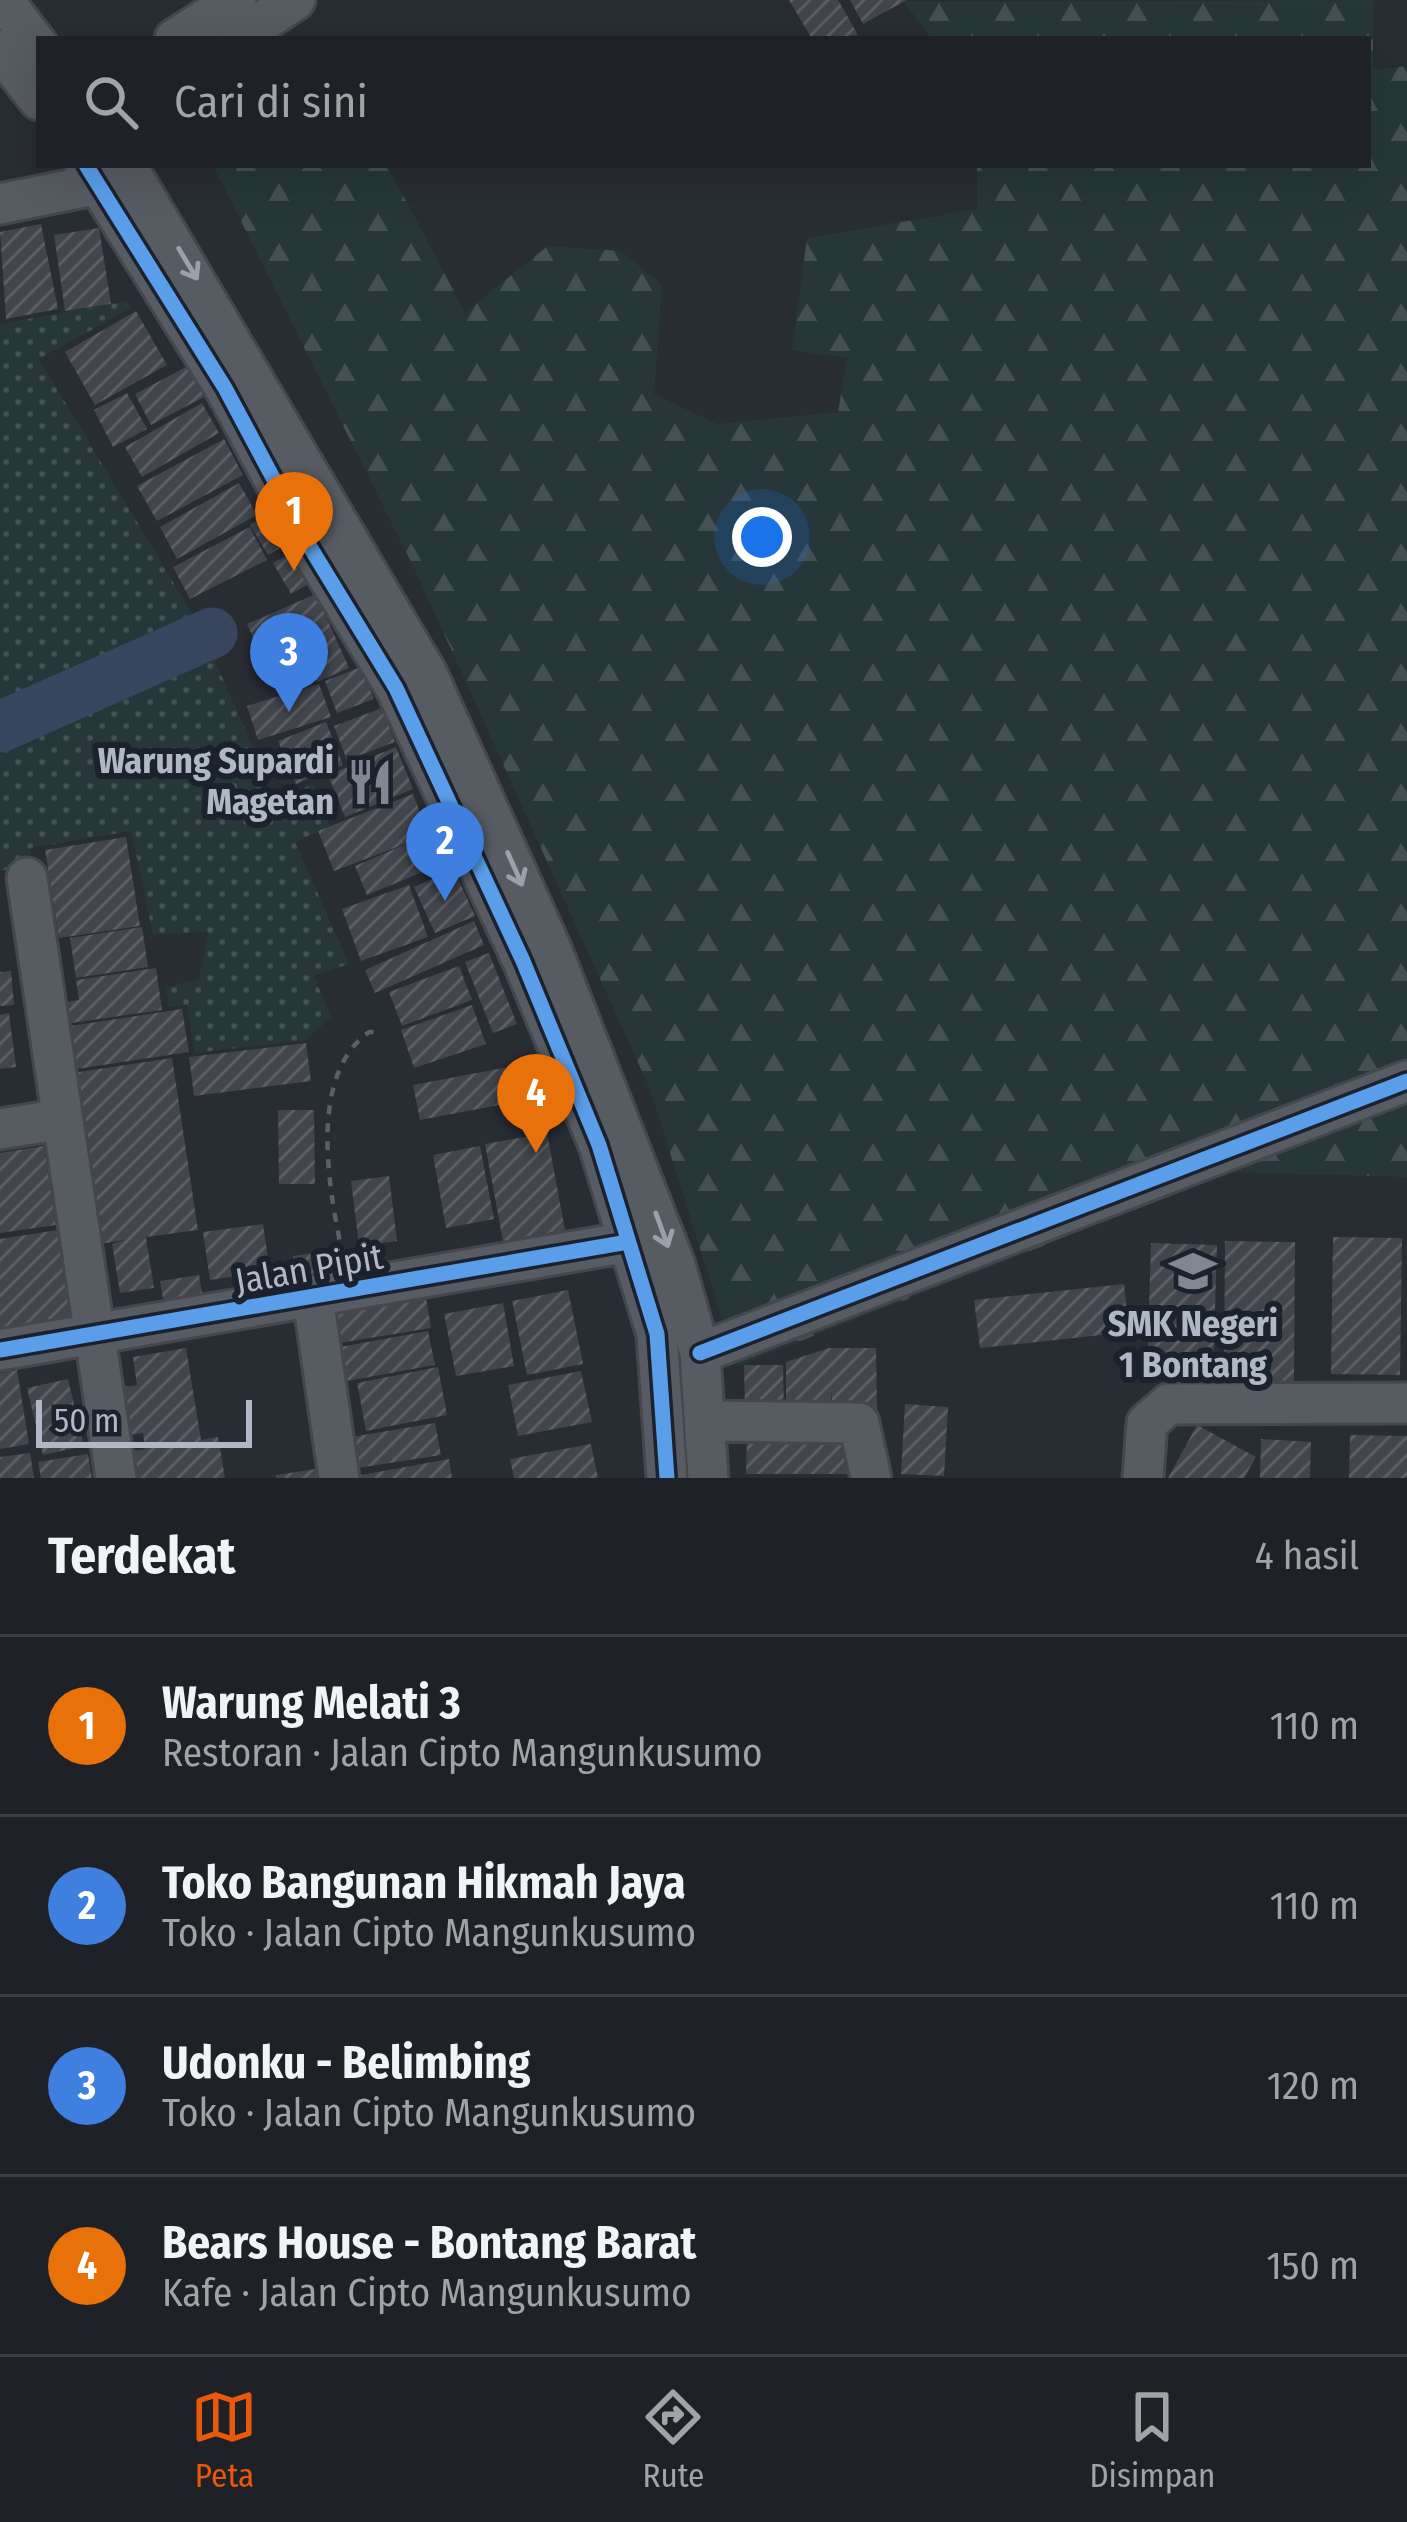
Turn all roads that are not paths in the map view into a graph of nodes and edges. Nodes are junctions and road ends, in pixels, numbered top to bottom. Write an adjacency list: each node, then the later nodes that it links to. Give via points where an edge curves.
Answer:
1 (3, 0): 6 (street)
2 (236, 0): 4 (street)
3 (295, 0): 5 (street)
4 (180, 36)
5 (241, 36)
6 (36, 43)
7 (0, 50): 8 (street)
8 (36, 96)
9 (104, 171): 10 (street); 11 (street, via 310,547 412,681)
10 (0, 205)
11 (447, 754): 16 (street, via 599,1145); 20 (street, one-way to 20, via 640,1170)
12 (27, 878): 14 (street)
13 (1407, 1081): 20 (street)
14 (63, 1119): 15 (street); 18 (street)
15 (0, 1130)
16 (628, 1242): 17 (street, Jalan Pipit); 25 (street, via 657,1334)
17 (331, 1295): 18 (street, Jalan Pipit); 24 (street)
18 (97, 1337): 19 (street, Jalan Pipit); 23 (street)
19 (0, 1350)
20 (700, 1353): 22 (street)
21 (1407, 1403): 28 (street, via 1169,1404 1147,1423)
22 (707, 1421): 26 (street); 27 (street, via 859,1423)
23 (116, 1478)
24 (339, 1478)
25 (667, 1478)
26 (708, 1478)
27 (871, 1478)
28 (1143, 1478)

